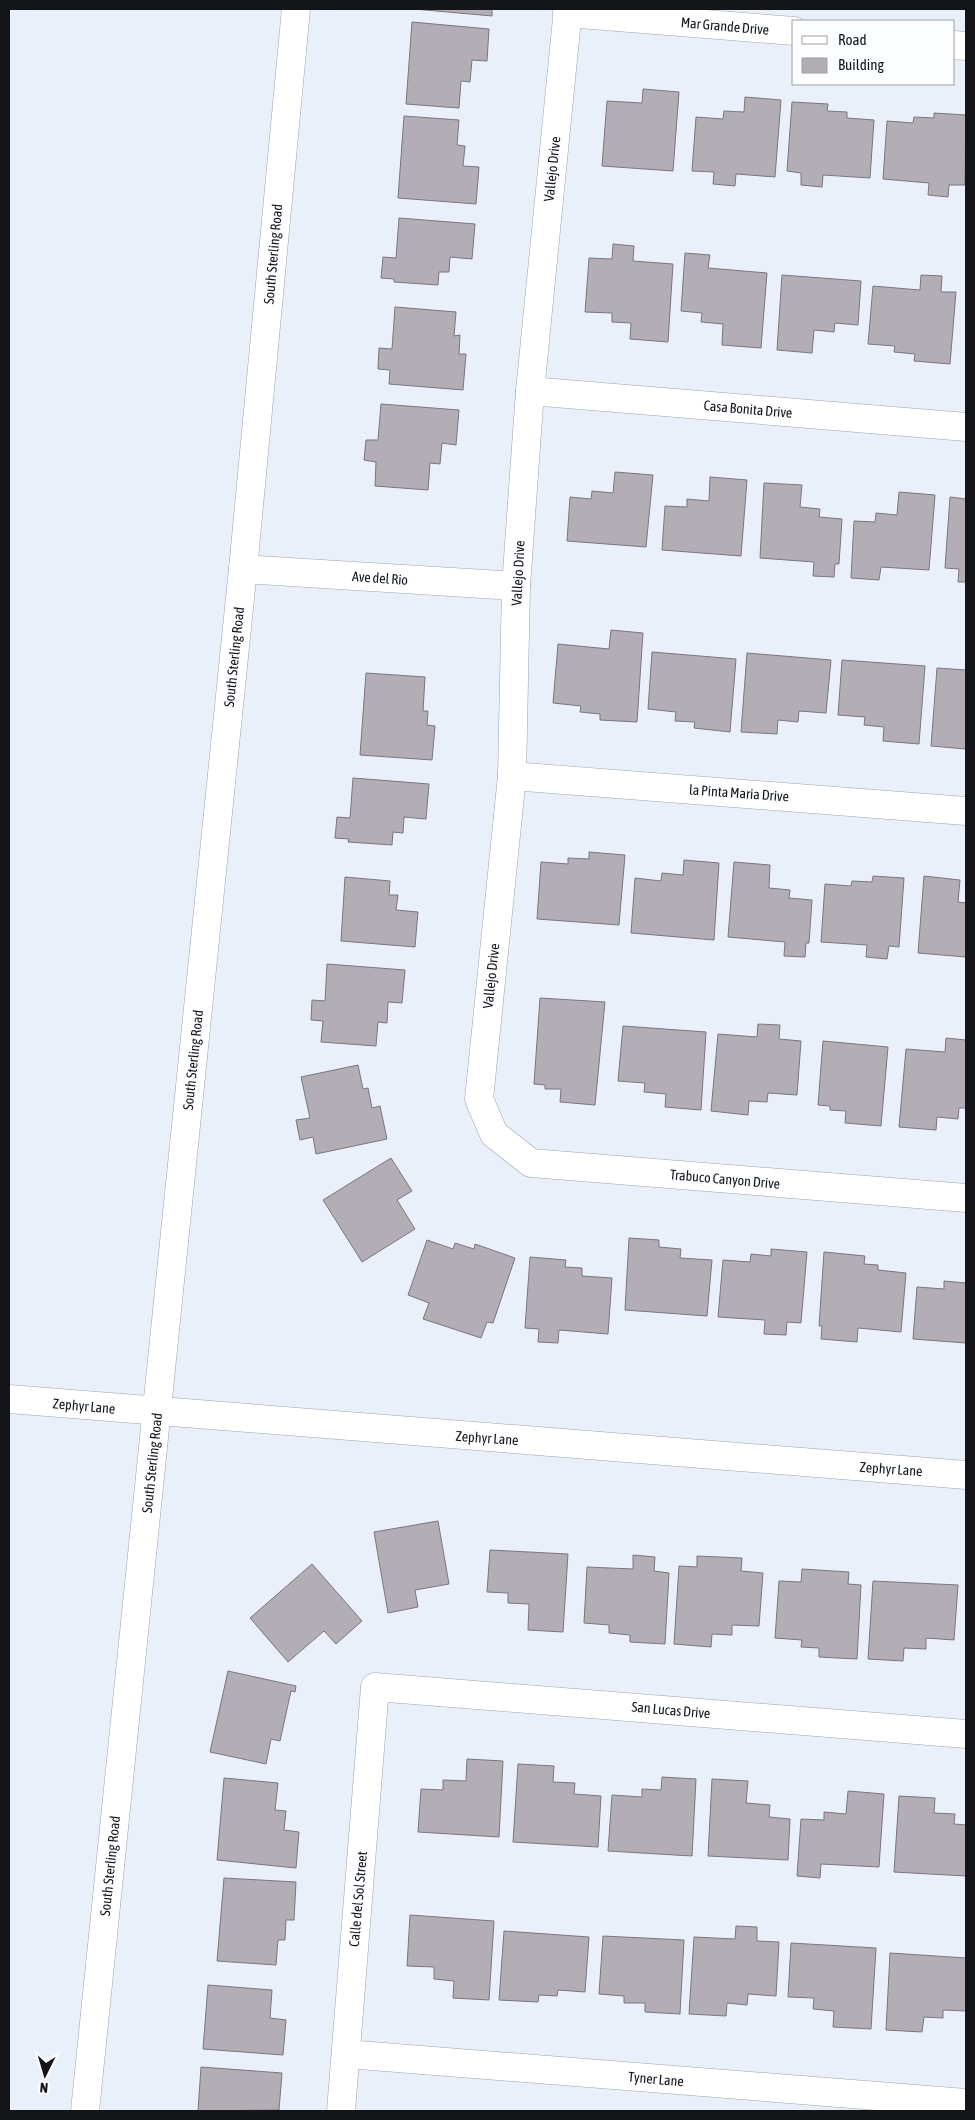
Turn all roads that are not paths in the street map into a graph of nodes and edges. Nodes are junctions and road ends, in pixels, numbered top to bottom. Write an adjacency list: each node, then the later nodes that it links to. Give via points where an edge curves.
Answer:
1 (296, 9): 6 (street, South Sterling Road)
2 (568, 11): 3 (street, Mar Grande Drive); 4 (street, Vallejo Drive)
3 (792, 32)
4 (530, 391): 5 (street, Casa Bonita Drive); 7 (street, Vallejo Drive)
5 (966, 427)
6 (243, 569): 7 (street, Ave del Rio); 13 (street, South Sterling Road)
7 (516, 586): 8 (street, Vallejo Drive)
8 (512, 776): 9 (street, la Pinta Maria Drive); 10 (street, Vallejo Drive, via 479,1099)
9 (966, 811)
10 (494, 1134): 11 (street, Trabuco Canyon Drive, via 531,1163)
11 (966, 1198)
12 (9, 1399): 13 (street, Zephyr Lane)
13 (157, 1412): 14 (street, Zephyr Lane); 19 (street, South Sterling Road)
14 (966, 1475)
15 (375, 1686): 16 (street, San Lucas Drive); 17 (street, Calle del Sol Street)
16 (966, 1734)
17 (346, 2054): 18 (street, Tyner Lane); 20 (street, Calle del Sol Street)
18 (966, 2103)
19 (85, 2111)
20 (341, 2111)

